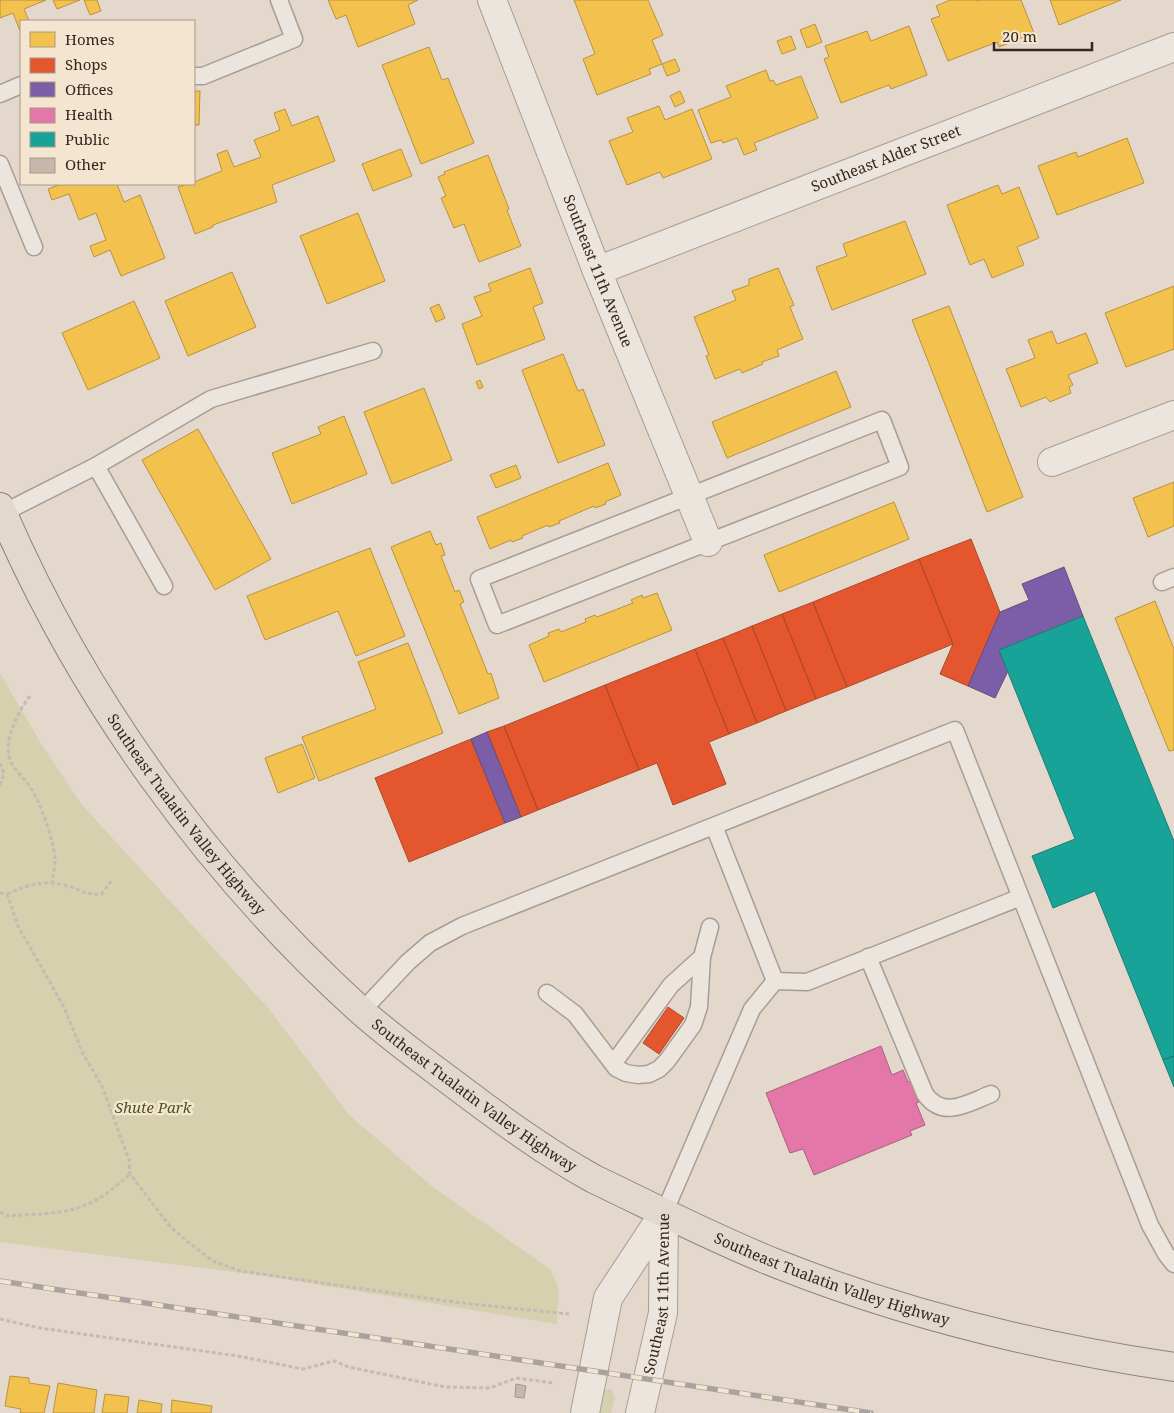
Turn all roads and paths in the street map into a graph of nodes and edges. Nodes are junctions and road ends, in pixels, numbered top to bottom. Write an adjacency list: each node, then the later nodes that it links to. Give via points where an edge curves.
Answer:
1 (279, 0): 4 (lane, via 294,39 203,76)
2 (492, 0): 9 (street, Southeast 11th Avenue)
3 (1174, 47): 9 (street, Southeast Alder Street)
4 (195, 76)
5 (20, 85): 6 (lane)
6 (0, 94)
7 (0, 164): 8 (lane)
8 (34, 247)
9 (597, 271): 14 (street, Southeast 11th Avenue)
10 (373, 351): 13 (lane, via 211,399)
11 (1174, 415): 12 (street)
12 (1052, 462)
13 (96, 466): 15 (lane); 17 (lane)
14 (689, 496): 16 (street, Southeast 11th Avenue); 16 (lane, via 882,420 900,467); 16 (lane, via 479,579 497,625)
15 (1, 510): 32 (main road, Southeast Tualatin Valley Highway, via 33,578 92,686 190,827 268,918)
16 (708, 542)
17 (164, 586)
18 (30, 696): 23 (path, via 8,742 9,754 11,762 31,788 48,826 55,860)
19 (0, 763): 20 (path, via 4,774)
20 (0, 785)
21 (714, 826): 26 (lane, via 955,730); 30 (lane); 32 (lane, via 462,926 430,943)
22 (111, 881): 23 (path, via 102,894 88,895 69,886)
23 (52, 883): 25 (path, via 30,884)
24 (0, 893): 25 (path)
25 (7, 894): 35 (path, via 18,926 64,1007 83,1054 102,1086 129,1160)
26 (1020, 897): 29 (lane); 38 (lane, via 1150,1225)
27 (710, 927): 28 (lane)
28 (702, 957): 33 (lane, via 671,985); 33 (lane, via 699,1007 693,1025 667,1061 654,1072 638,1076)
29 (868, 957): 30 (lane, via 807,982); 34 (lane, via 929,1101 936,1106 952,1108)
30 (775, 981): 37 (lane, via 752,1009)
31 (547, 993): 33 (lane, via 575,1014)
32 (362, 1011): 37 (main road, Southeast Tualatin Valley Highway, via 488,1110 542,1146 587,1175)
33 (613, 1064)
34 (991, 1094)
35 (130, 1174): 36 (path, via 98,1199 71,1210 8,1216); 39 (path, via 169,1225 184,1239 213,1260 240,1271 461,1303)
36 (0, 1212)
37 (664, 1212): 41 (main road, Southeast Tualatin Valley Highway, via 779,1265 870,1298 1064,1349); 43 (street, Southeast 11th Avenue, via 608,1298); 44 (street, Southeast 11th Avenue, via 663,1313)
38 (1174, 1264)
39 (569, 1314)
40 (0, 1320): 42 (path, via 303,1369 334,1361 445,1387 490,1388 516,1378)
41 (1174, 1367)
42 (553, 1383)
43 (585, 1413)
44 (640, 1413)

